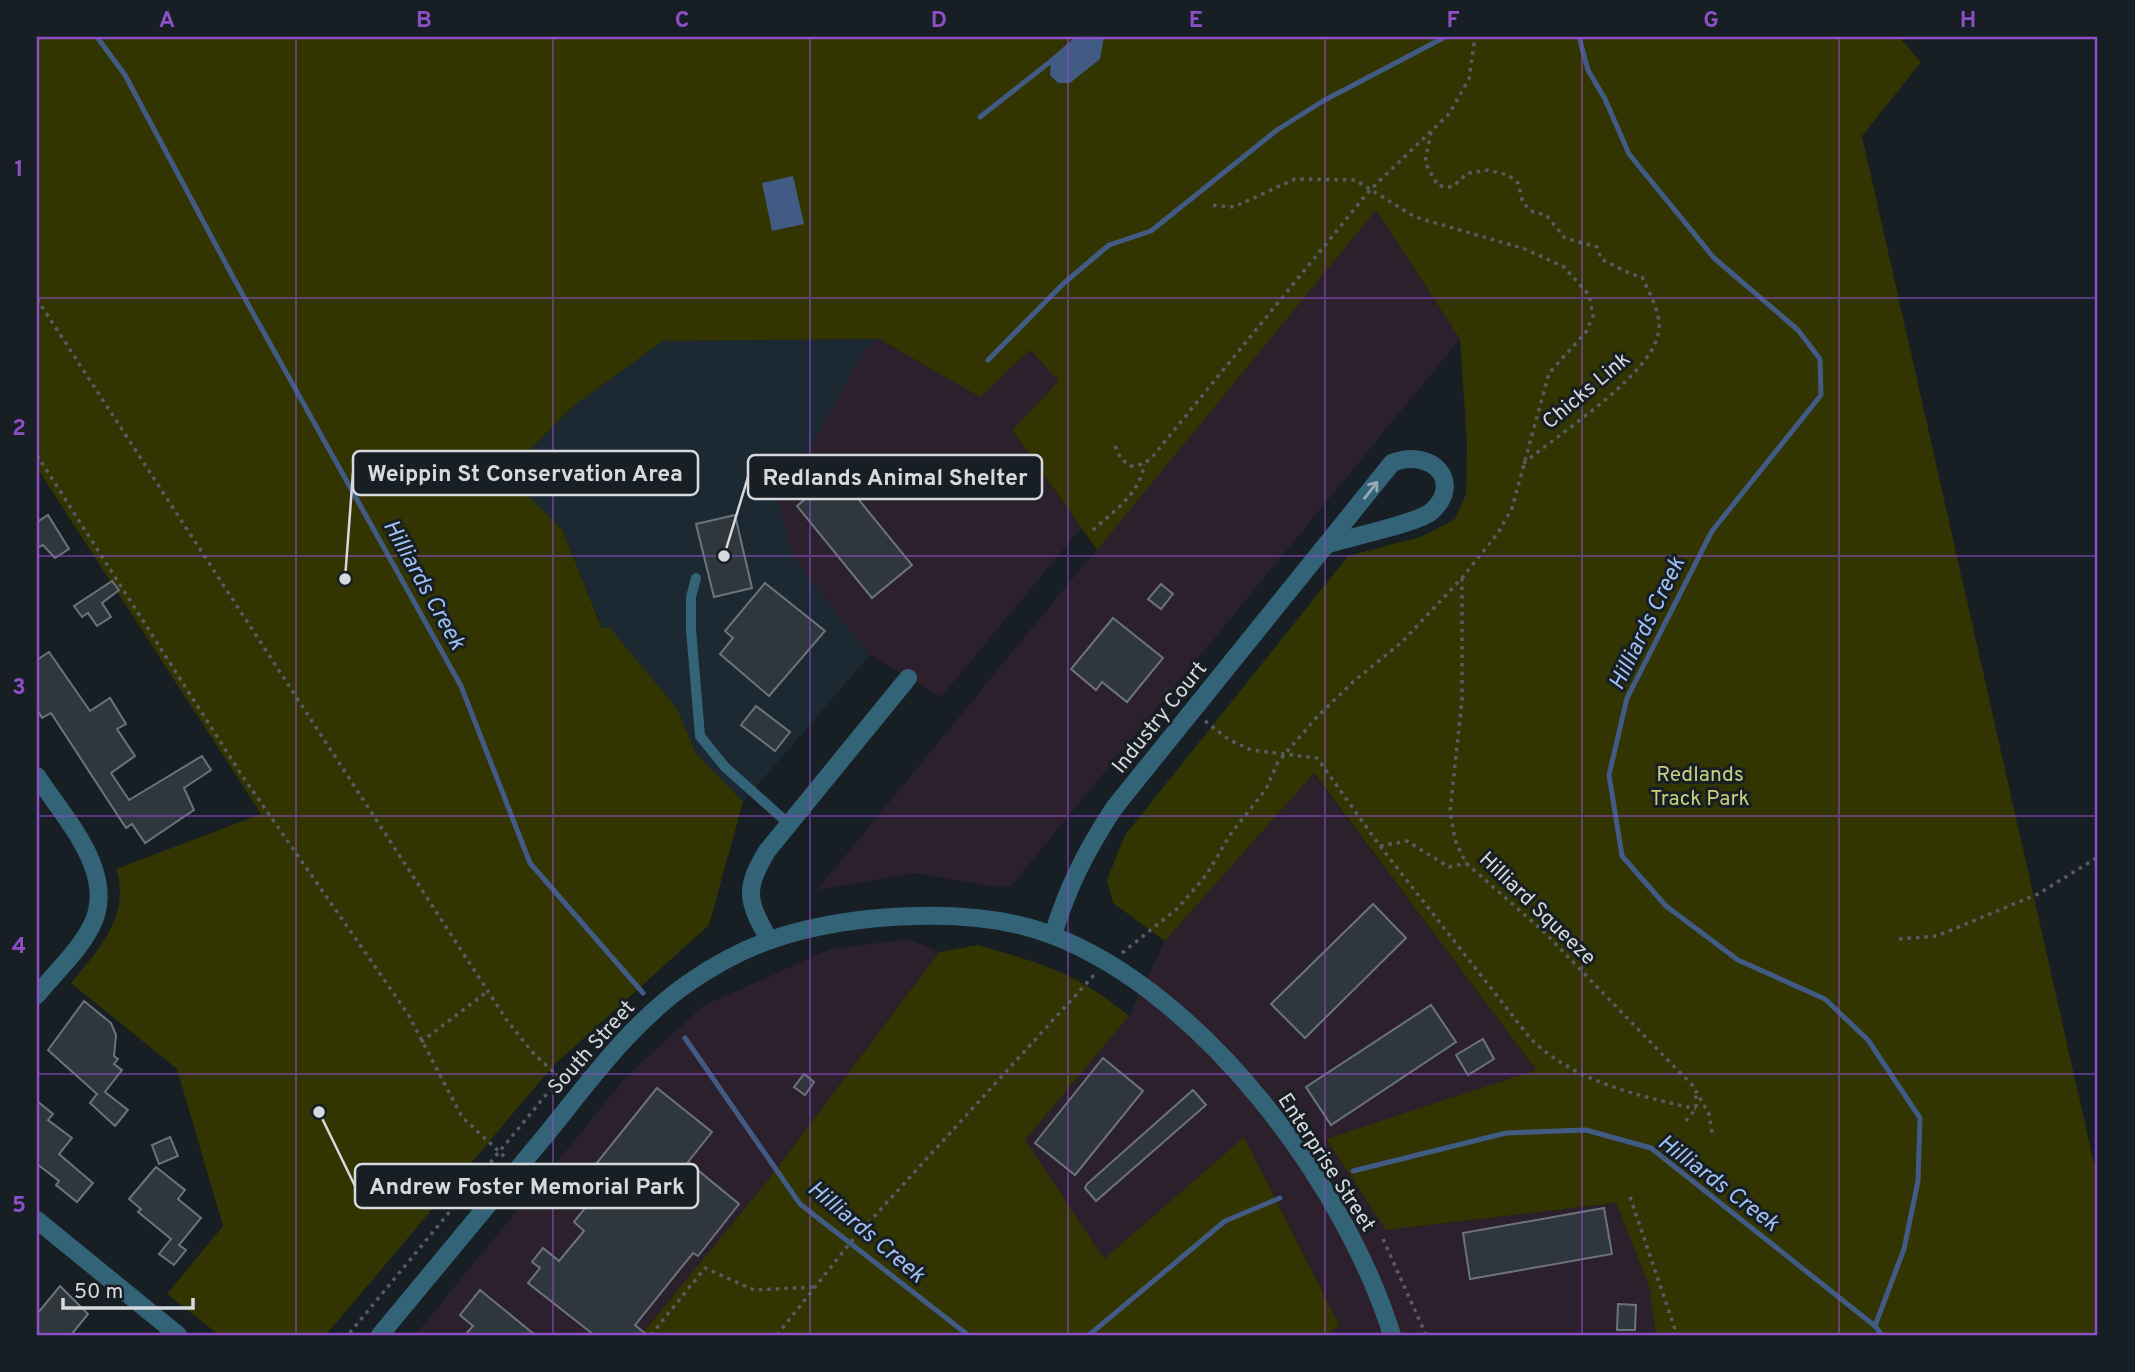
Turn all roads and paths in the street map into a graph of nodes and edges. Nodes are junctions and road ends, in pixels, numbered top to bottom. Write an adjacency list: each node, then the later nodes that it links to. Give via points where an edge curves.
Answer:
1 (1475, 37): 2 (path, via 1469,79 1449,114)
2 (1432, 130): 3 (path); 9 (path, Chicks Link, via 1424,162 1438,186 1452,187 1468,173 1488,170 1508,175 1518,183 1522,203 1546,215 1564,238 1597,247 1601,259 1628,274 1642,276 1655,305 1659,328 1654,353 1588,415)
3 (1370, 190): 4 (path, via 1355,180 1294,179 1234,206); 8 (path); 9 (path, via 1415,217 1525,248 1564,267 1589,295 1593,316 1586,332 1549,373)
4 (1212, 205)
5 (37, 299): 26 (path)
6 (1115, 446): 8 (path, via 1130,466)
7 (37, 455): 28 (path, via 241,774 408,1014)
8 (1144, 464): 10 (path, via 1142,479 1131,494)
9 (1522, 465): 13 (path, via 1499,533)
10 (1093, 530)
11 (1329, 544): 11 (street, Industry Court, one-way to 11, via 1392,463 1424,458 1437,467 1443,496 1431,511); 15 (street, Industry Court)
12 (696, 578): 18 (lane, via 691,630 700,736 725,767)
13 (1462, 578): 16 (path); 21 (path, Hilliard Squeeze, via 1462,700 1450,811 1455,840)
14 (908, 678): 18 (street)
15 (1192, 711): 16 (path, via 1251,751); 22 (street, Industry Court, via 1088,848 1066,890)
16 (1286, 752): 19 (path, via 1317,758); 25 (path, via 1266,789 1178,908 1127,951)
17 (37, 776): 27 (street, via 96,869 99,888 91,927)
18 (789, 824): 23 (street, via 751,878 753,911)
19 (1380, 846): 21 (path, via 1407,841 1448,867); 30 (path, via 1551,1059 1611,1087)
20 (2098, 857): 24 (path, via 2038,894 1937,936)
21 (1466, 863): 29 (path, Hilliard Squeeze, via 1544,932)
22 (1053, 935): 23 (street, Enterprise Street, via 996,921 905,916 821,925); 25 (street, Enterprise Street)
23 (768, 938): 34 (street, South Street, via 687,984 654,1011 618,1046)
24 (1899, 939)
25 (1106, 961): 38 (path, via 850,1242); 44 (street, Enterprise Street, via 1169,1006 1269,1111 1347,1231 1380,1296)
26 (488, 990): 28 (path); 33 (path, via 533,1053 560,1077)
27 (37, 995)
28 (421, 1042): 33 (path, via 462,1117)
29 (1696, 1091): 30 (path); 32 (path, Hilliard Squeeze, via 1709,1114)
30 (1696, 1109): 31 (path)
31 (1686, 1121)
32 (1712, 1133)
33 (499, 1152): 34 (path); 40 (path)
34 (517, 1169): 41 (street, South Street)
35 (1630, 1197): 46 (path)
36 (37, 1220): 39 (street)
37 (1382, 1239): 45 (path)
38 (815, 1287): 42 (path, via 754,1290 705,1268); 43 (path)
39 (178, 1335)
40 (348, 1335)
41 (380, 1335)
42 (650, 1335)
43 (777, 1335)
44 (1392, 1335)
45 (1426, 1335)
46 (1677, 1335)

